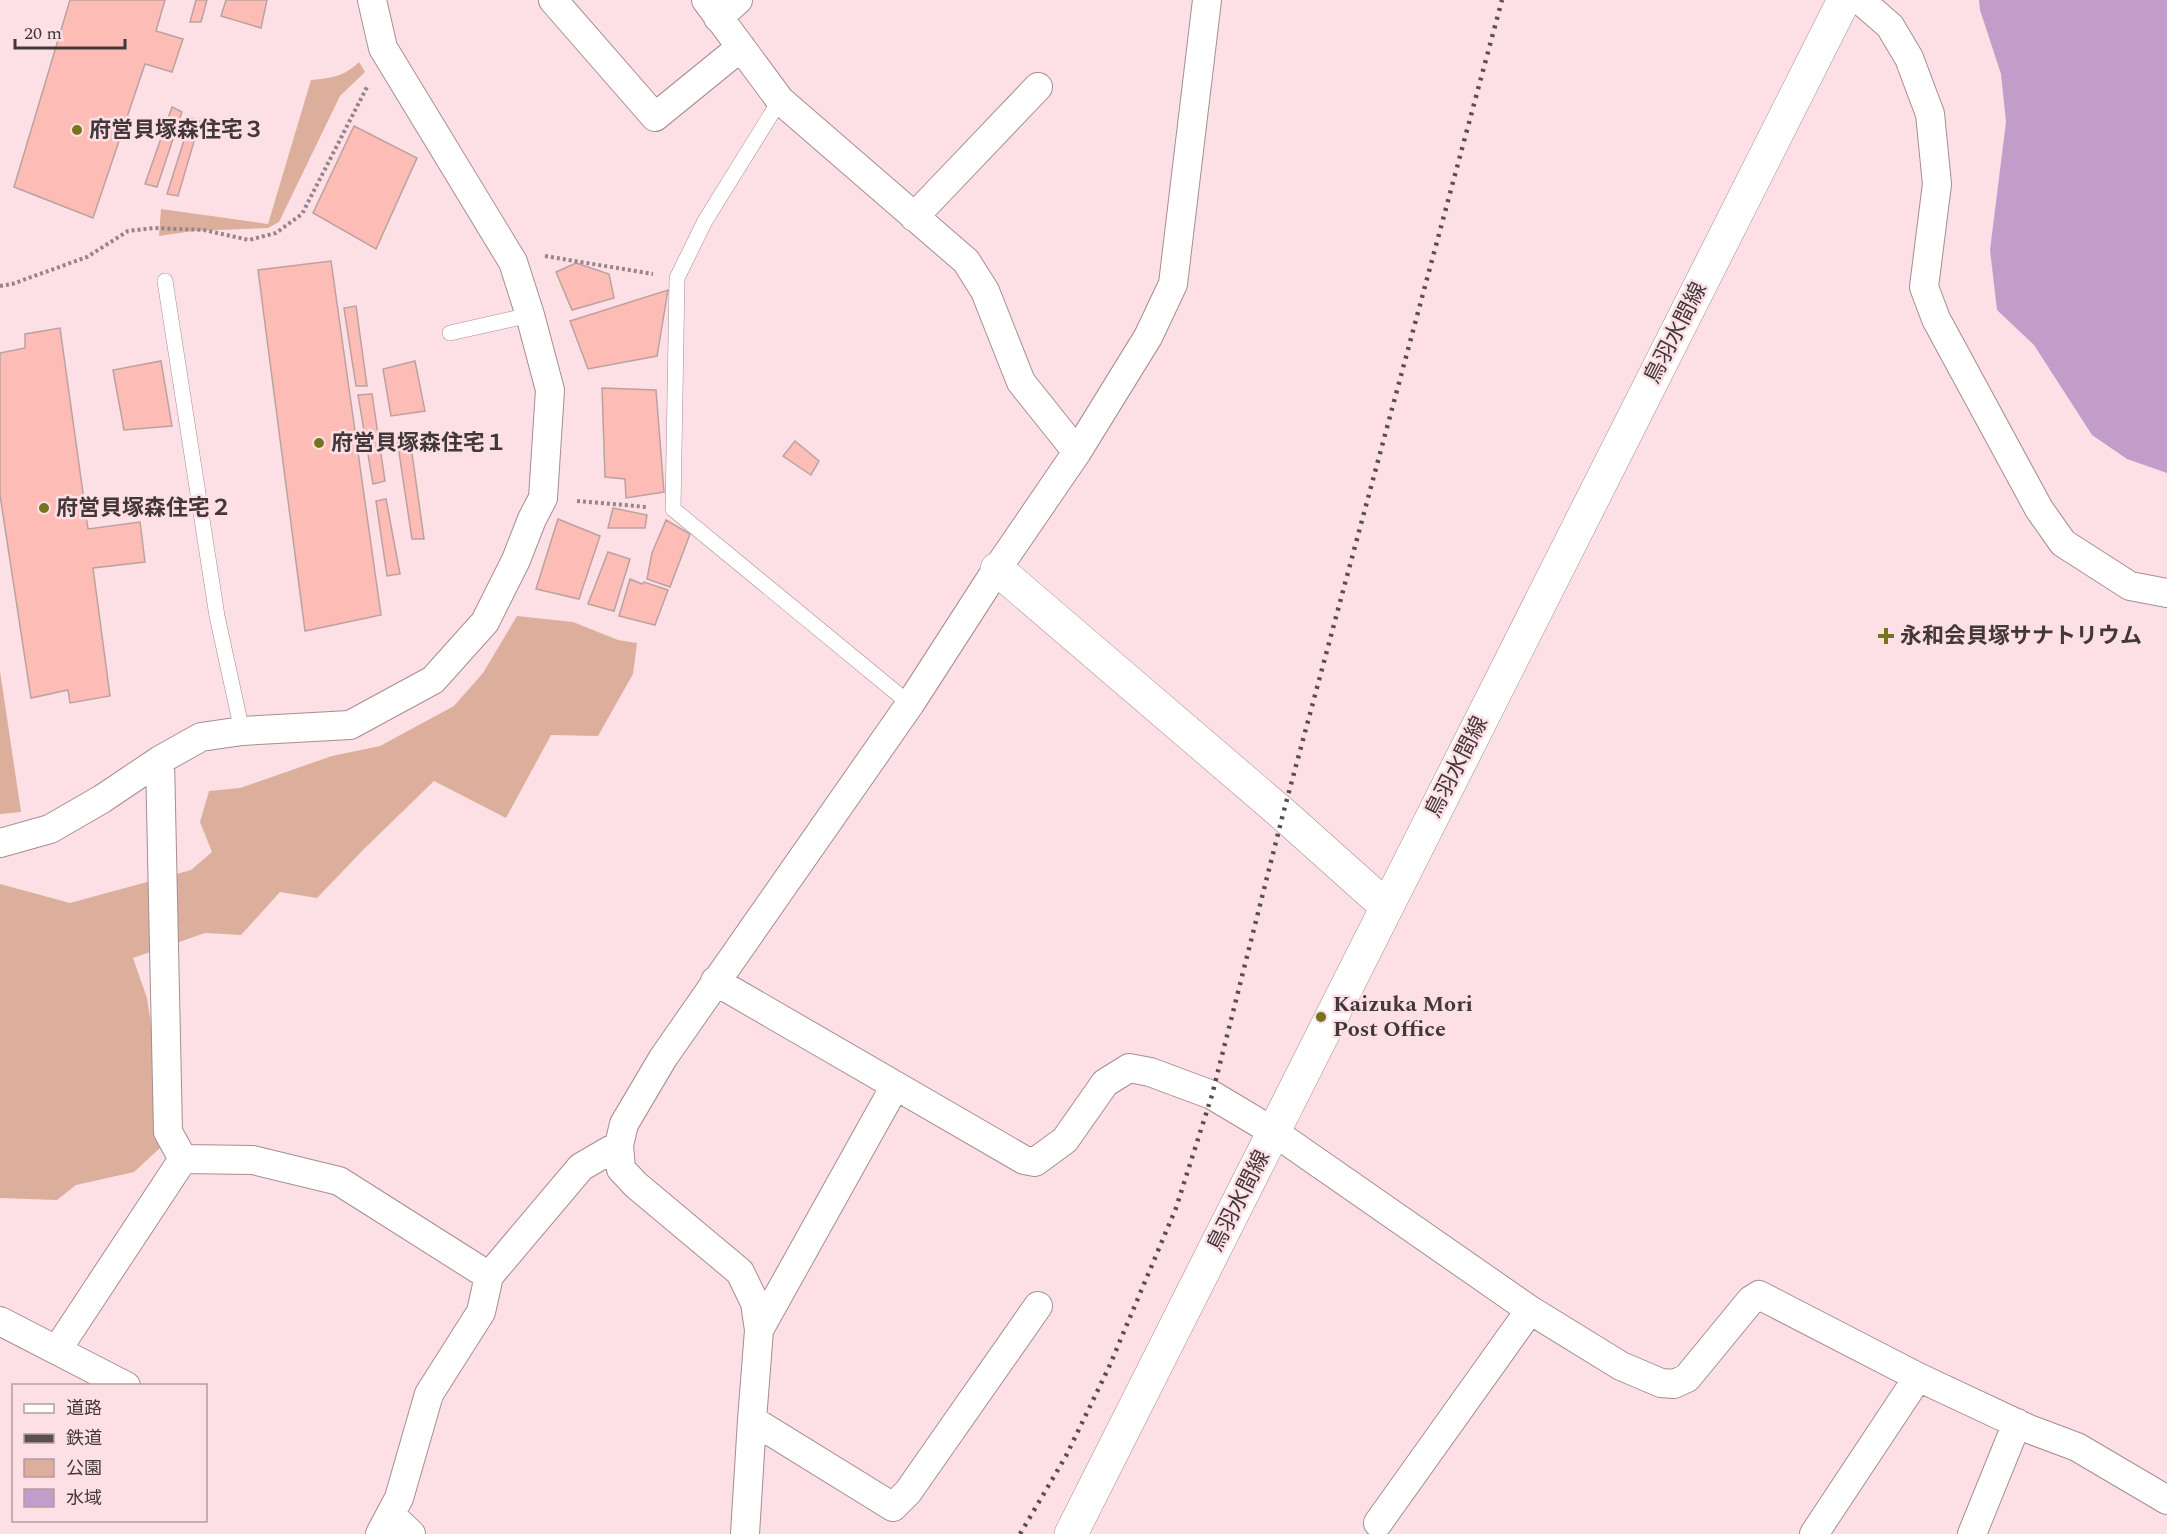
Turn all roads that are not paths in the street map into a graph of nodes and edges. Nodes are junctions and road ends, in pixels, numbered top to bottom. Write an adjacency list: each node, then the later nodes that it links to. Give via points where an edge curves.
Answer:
1 (372, 0): 12 (street, via 383,48 513,262)
2 (553, 0): 7 (street, via 655,117)
3 (1208, 0): 14 (street, via 1173,284 1148,337)
4 (1844, 0): 21 (street, 鳥羽水間線)
5 (1860, 0): 16 (street, via 1890,26 1909,57 1930,114 1937,184 1924,287 1936,319 2038,508 2063,543 2130,586)
6 (721, 6): 7 (street)
7 (741, 47): 9 (street)
8 (1038, 87): 10 (street)
9 (780, 100): 10 (street); 17 (lane, via 705,221 677,278 673,509)
10 (914, 217): 14 (street, via 966,261 985,291 1021,382)
11 (165, 281): 18 (lane, via 217,616)
12 (530, 315): 13 (lane); 18 (street, via 550,390 543,498 485,622 434,680 350,724)
13 (450, 333)
14 (1077, 452): 15 (street)
15 (997, 569): 17 (street); 21 (street)
16 (2167, 593)
17 (910, 704): 22 (street)
18 (242, 731): 19 (street, via 201,737)
19 (160, 760): 20 (street, via 50,828); 26 (street, via 168,1132)
20 (0, 843)
21 (1387, 908): 24 (street, 鳥羽水間線)
22 (716, 981): 23 (street); 25 (street, via 629,1115)
23 (895, 1086): 24 (street, via 1024,1160 1035,1162 1065,1140 1105,1083 1129,1068 1212,1095); 31 (street)
24 (1274, 1132): 29 (street); 42 (street, 鳥羽水間線)
25 (619, 1145): 27 (street, via 580,1167); 31 (street, via 621,1169 636,1185 740,1272 755,1303)
26 (183, 1159): 27 (street, via 253,1160 339,1181); 32 (street)
27 (489, 1276): 39 (street, via 482,1312 429,1394 399,1498)
28 (1038, 1306): 35 (street, via 893,1508)
29 (1530, 1310): 33 (street, via 1621,1366 1661,1383 1674,1384 1687,1378 1759,1295); 38 (street)
30 (0, 1321): 32 (street)
31 (759, 1330): 35 (street)
32 (57, 1350): 34 (street)
33 (1917, 1377): 36 (street); 43 (street)
34 (122, 1384)
35 (752, 1420): 41 (street)
36 (2017, 1423): 37 (street, via 2077,1448); 44 (street)
37 (2167, 1500)
38 (1378, 1523)
39 (386, 1524): 40 (street)
40 (411, 1534)
41 (745, 1534)
42 (1071, 1534)
43 (1814, 1534)
44 (1972, 1534)

